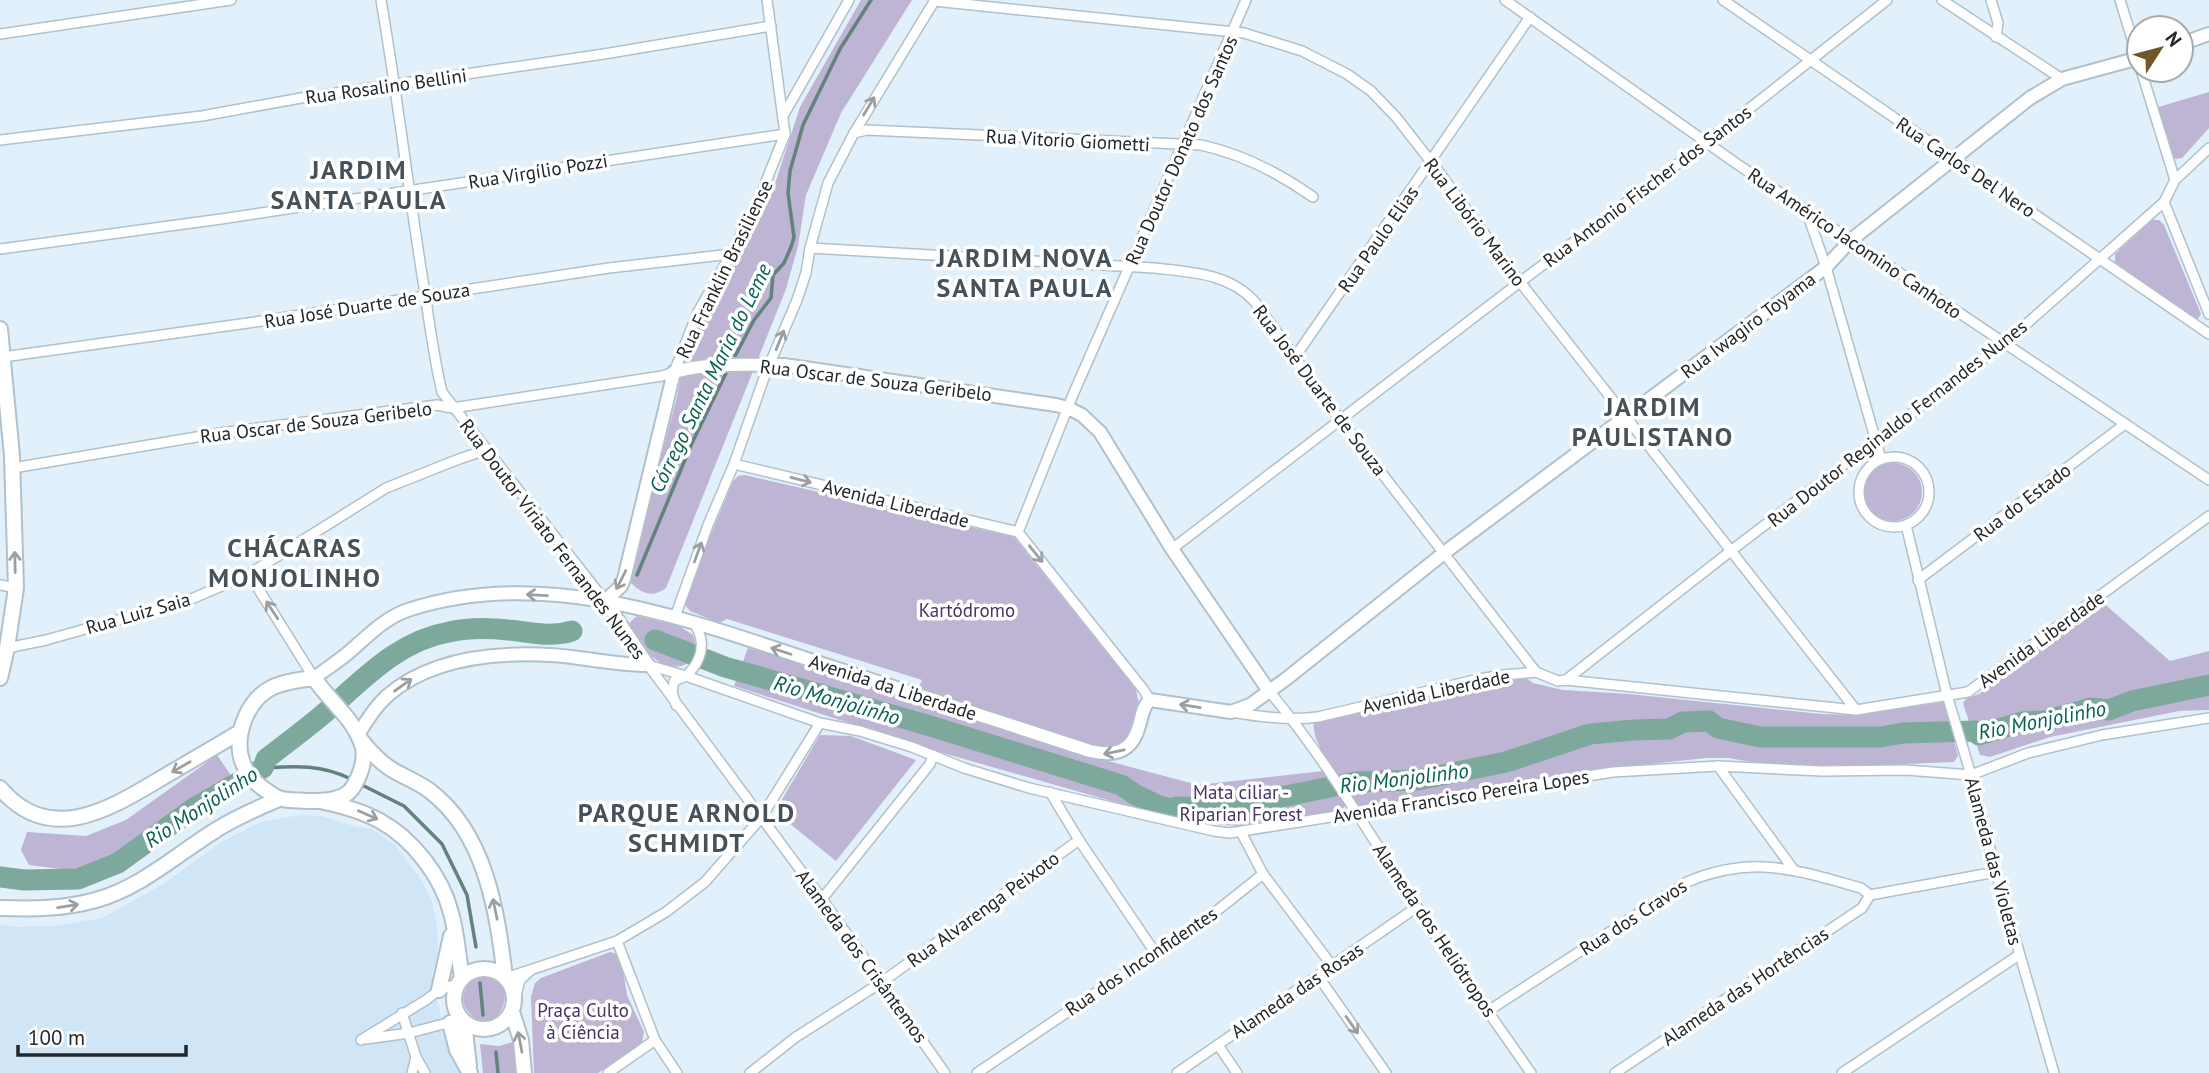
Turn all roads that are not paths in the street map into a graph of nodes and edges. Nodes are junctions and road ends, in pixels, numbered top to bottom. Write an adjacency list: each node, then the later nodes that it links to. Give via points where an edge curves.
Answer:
1 (231, 0): 15 (street)
2 (381, 0): 21 (street, Rua Doutor Viriato Fernandes Nunes)
3 (767, 0): 13 (street)
4 (849, 0): 22 (street)
5 (1246, 0): 14 (street, Rua Doutor Donato dos Santos)
6 (1505, 0): 12 (street, Rua Américo Jacomino Canhoto)
7 (1723, 0): 17 (street, Rua Carlos Del Nero)
8 (1887, 0): 17 (street, Rua Antonio Fischer dos Santos)
9 (1942, 0): 16 (street)
10 (1991, 0): 16 (street, via 1998,23)
11 (934, 1): 14 (street, Rua Libório Marino); 23 (street, one-way to 11)
12 (1530, 17): 26 (street, Rua Américo Jacomino Canhoto); 30 (street, Rua Paulo Elias)
13 (771, 26): 21 (street, Rua Rosalino Bellini); 22 (street)
14 (1232, 32): 27 (street, Rua Doutor Donato dos Santos); 30 (street, Rua Libório Marino, via 1302,51 1346,74 1380,100)
15 (0, 34)
16 (1996, 37): 19 (street)
17 (1810, 61): 26 (street, Rua Antonio Fischer dos Santos); 29 (street, Rua Carlos Del Nero)
18 (2125, 65): 19 (street, Rua Iwagiro Toyama)
19 (2062, 79): 29 (street, Rua Iwagiro Toyama, via 2030,98)
20 (2146, 84): 31 (street)
21 (395, 86): 25 (street, Rua Rosalino Bellini, via 202,116); 32 (street, Rua Doutor Viriato Fernandes Nunes)
22 (783, 116): 24 (street)
23 (853, 133): 27 (street, Rua Vitorio Giometti); 37 (street, via 828,183)
24 (785, 134): 32 (street, Rua Virgílio Pozzi); 39 (street, Rua Franklin Brasiliense)
25 (0, 140)
26 (1707, 142): 35 (street, Rua Américo Jacomino Canhoto); 43 (street, Rua Antonio Fischer dos Santos)
27 (1184, 144): 33 (street, Rua Vitorio Giometti, via 1219,149 1248,160); 41 (street, Rua Doutor Donato dos Santos)
28 (2209, 148): 31 (street, Rua Doutor Reginaldo Fernandes Nunes)
29 (1954, 158): 36 (street, Rua Iwagiro Toyama); 40 (street, Rua Carlos Del Nero)
30 (1431, 162): 43 (street, Rua Libório Marino); 50 (street, Rua Paulo Elias)
31 (2175, 180): 34 (street, Rua Doutor Reginaldo Fernandes Nunes)
32 (408, 191): 38 (street, Rua Virgílio Pozzi); 44 (street, Rua Doutor Viriato Fernandes Nunes)
33 (1313, 197)
34 (2164, 202): 40 (street, Rua Doutor Reginaldo Fernandes Nunes); 45 (street)
35 (1806, 210): 36 (street, Rua Américo Jacomino Canhoto); 42 (street)
36 (1851, 240): 42 (street, Rua Iwagiro Toyama); 48 (street, Rua Américo Jacomino Canhoto)
37 (810, 248): 41 (street, Rua José Duarte de Souza); 51 (street, one-way to 37, via 800,291)
38 (0, 249)
39 (731, 254): 44 (street, Rua José Duarte de Souza); 52 (street, Rua Franklin Brasiliense, via 698,312)
40 (2100, 259): 47 (street, Rua Carlos Del Nero); 48 (street, Rua Doutor Reginaldo Fernandes Nunes)
41 (1130, 266): 50 (street, Rua José Duarte de Souza, via 1195,272 1230,282 1249,296); 54 (street, Rua Doutor Donato dos Santos)
42 (1826, 267): 55 (street, Rua Iwagiro Toyama); 58 (street)
43 (1520, 282): 55 (street, Rua Libório Marino); 56 (street, Rua Antonio Fischer dos Santos)
44 (425, 296): 49 (street, Rua José Duarte de Souza); 53 (street, Rua Doutor Viriato Fernandes Nunes, via 437,373)
45 (2209, 314)
46 (0, 330): 49 (main road)
47 (2209, 334)
48 (2004, 342): 57 (street, Rua Américo Jacomino Canhoto); 58 (street, Rua Doutor Reginaldo Fernandes Nunes)
49 (3, 357): 60 (main road)
50 (1296, 357): 56 (street, Rua José Duarte de Souza)
51 (770, 365): 52 (street, Rua Oscar de Souza Geribelo, via 691,367); 54 (street, Rua Oscar de Souza Geribelo); 62 (street)
52 (674, 372): 53 (street, Rua Oscar de Souza Geribelo); 74 (street, Rua Franklin Brasiliense, one-way to 74, via 624,579)
53 (452, 408): 59 (street, Rua Doutor Viriato Fernandes Nunes); 60 (street, Rua Oscar de Souza Geribelo, via 437,405)
54 (1068, 408): 66 (street, Rua Doutor Donato dos Santos); 67 (street, Rua Oscar de Souza Geribelo, via 1100,432)
55 (1627, 416): 68 (street, Rua Libório Marino); 69 (street, Rua Iwagiro Toyama)
56 (1340, 419): 67 (street, Rua Antonio Fischer dos Santos); 69 (street, Rua José Duarte de Souza)
57 (2125, 424): 63 (street, Rua Américo Jacomino Canhoto); 71 (street, Rua do Estado)
58 (1875, 440): 61 (street); 68 (street, Rua Doutor Reginaldo Fernandes Nunes)
59 (486, 450): 70 (street, Rua Luiz Saia, via 386,488); 74 (street, Rua Doutor Viriato Fernandes Nunes)
60 (9, 459): 73 (main road, one-way to 60)
61 (1881, 459): 65 (street, via 1862,477 1861,504 1879,524); 65 (street, via 1909,460 1927,480 1926,507)
62 (734, 464): 66 (street, Avenida Liberdade, one-way to 66); 75 (street, one-way to 62)
63 (2209, 480)
64 (2209, 516): 85 (street, Avenida Liberdade, via 1968,692)
65 (1906, 526): 71 (street, Alameda das Violetas)
66 (1018, 532): 86 (street, one-way to 86)
67 (1172, 549): 84 (street, Rua Oscar de Souza Geribelo)
68 (1732, 550): 82 (street, Rua Doutor Reginaldo Fernandes Nunes); 88 (street, Rua Libório Marino)
69 (1444, 553): 79 (street, Rua José Duarte de Souza); 84 (street, Rua Iwagiro Toyama)
70 (249, 574): 77 (street, Rua Luiz Saia, via 189,600); 83 (street, one-way to 70)
71 (1918, 580): 85 (street, Alameda das Violetas)
72 (0, 585): 73 (street)
73 (16, 587): 77 (main road)
74 (605, 601): 75 (street, Avenida da Liberdade); 78 (street, Rua Doutor Viriato Fernandes Nunes); 83 (street, one-way to 83, via 513,593 407,610 372,631)
75 (675, 617): 76 (street, Avenida da Liberdade)
76 (696, 626): 80 (street, via 702,644 699,660); 86 (street, Avenida da Liberdade, one-way to 76, via 1127,749 1103,754)
77 (8, 648): 81 (main road)
78 (648, 665): 80 (street, Avenida Francisco Pereira Lopes); 87 (street, Rua Doutor Viriato Fernandes Nunes); 94 (street, one-way to 78, via 387,696 442,665 530,654)
79 (1536, 671): 82 (street, Avenida Liberdade); 90 (street, Avenida Liberdade, via 1479,679 1318,717)
80 (686, 676): 87 (street, via 674,681); 92 (street, Avenida Francisco Pereira Lopes)
81 (0, 678)
82 (1566, 680): 88 (street, Avenida Liberdade)
83 (318, 684): 93 (main road, via 278,683 268,689 250,709); 94 (main road)
84 (1269, 691): 89 (street, Rua Iwagiro Toyama); 90 (street, Rua Oscar de Souza Geribelo)
85 (1947, 695): 88 (street, Avenida Liberdade); 97 (street, Alameda das Violetas)
86 (1150, 700): 89 (street, Avenida Liberdade, one-way to 86)
87 (676, 705): 103 (street, Alameda dos Crisântemos)
88 (1856, 710)
89 (1231, 712): 90 (street, Avenida Liberdade)
90 (1292, 718): 102 (street, Alameda dos Heliótropos)
91 (2209, 718): 97 (street, Avenida Francisco Pereira Lopes, via 2053,747)
92 (820, 723): 95 (street, Avenida Francisco Pereira Lopes); 103 (street)
93 (240, 732): 98 (main road, one-way to 98, via 118,804 79,818 22,810); 100 (main road, via 238,749 247,773)
94 (358, 735): 101 (main road, via 362,771 351,791); 120 (main road, one-way to 94, via 495,905 483,867 456,818 429,790 388,767)
95 (933, 755): 99 (street, Avenida Francisco Pereira Lopes); 110 (street)
96 (1718, 766): 97 (street, Avenida Francisco Pereira Lopes); 102 (street, Avenida Francisco Pereira Lopes, via 1613,772); 106 (street)
97 (1971, 775): 107 (street, Alameda das Violetas)
98 (0, 788)
99 (1050, 792): 104 (street, Avenida Francisco Pereira Lopes, via 1214,831); 105 (street)
100 (279, 799): 101 (main road); 112 (main road, one-way to 100, via 38,909 99,899 159,870 218,829)
101 (322, 802): 113 (main road, one-way to 113, via 381,821 407,841 440,884)
102 (1357, 812): 104 (street, Avenida Francisco Pereira Lopes); 111 (street, Alameda dos Heliótropos)
103 (761, 818): 110 (street, Alameda dos Crisântemos); 114 (street, via 705,883)
104 (1241, 832): 108 (street)
105 (1079, 840): 115 (street); 122 (street, Rua Alvarenga Peixoto)
106 (1793, 869): 109 (street, Rua dos Cravos, via 1861,888); 125 (street, Rua dos Cravos, via 1750,866 1708,873 1687,882)
107 (1996, 872): 109 (street); 116 (street, Alameda das Violetas)
108 (1264, 873): 115 (street, Rua dos Inconfidentes); 117 (street)
109 (1870, 895): 145 (street, Alameda das Hortências, via 1862,908)
110 (822, 899): 122 (street, Alameda dos Crisântemos)
111 (1417, 907): 117 (street, Alameda das Rosas); 125 (street, Alameda dos Heliótropos)
112 (0, 908)
113 (453, 925): 121 (main road); 123 (main road)
114 (617, 940): 118 (street); 129 (street)
115 (1154, 951): 140 (street, Rua dos Inconfidentes)
116 (2019, 955): 146 (street); 147 (street, Alameda das Violetas)
117 (1333, 967): 119 (street, Alameda das Rosas)
118 (532, 969): 120 (street); 124 (street, via 520,981)
119 (1318, 976): 130 (street, Alameda das Rosas); 143 (street, one-way to 143)
120 (505, 977): 121 (main road, via 488,968 470,971); 124 (main road, via 514,993)
121 (460, 980): 123 (street); 127 (main road, via 453,1000)
122 (882, 982): 138 (street, Rua Alvarenga Peixoto, via 796,1037); 139 (street, Alameda dos Crisântemos)
123 (439, 990): 126 (street)
124 (513, 1007): 127 (main road, via 491,1029); 135 (main road, one-way to 124)
125 (1488, 1011): 144 (street, Alameda dos Heliótropos)
126 (402, 1013): 128 (street); 128 (street, via 360,1040)
127 (459, 1021): 128 (street); 134 (main road)
128 (409, 1033): 131 (street)
129 (656, 1040): 136 (street); 137 (street)
130 (1218, 1045): 141 (street, Alameda das Rosas); 142 (street)
131 (416, 1057): 132 (street); 133 (street)
132 (412, 1073)
133 (425, 1073)
134 (470, 1073)
135 (524, 1073)
136 (608, 1073)
137 (677, 1073)
138 (750, 1073)
139 (945, 1073)
140 (977, 1073)
141 (1177, 1073)
142 (1237, 1073)
143 (1386, 1073)
144 (1531, 1073)
145 (1615, 1073)
146 (1843, 1073)
147 (2054, 1073)

